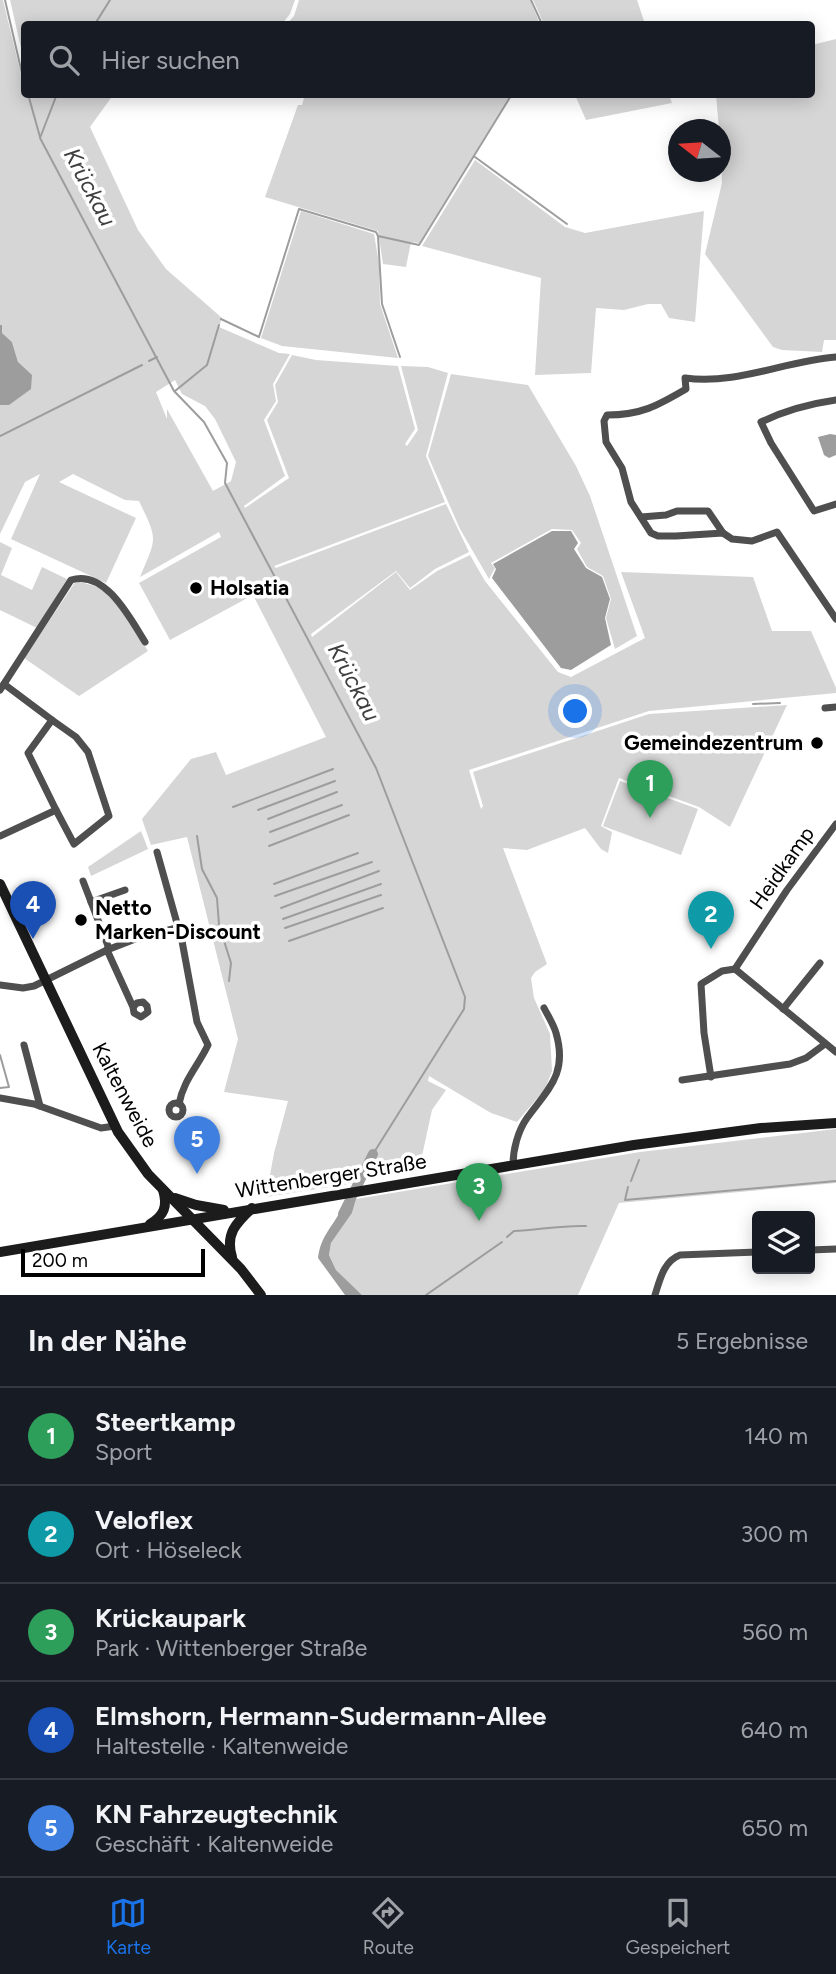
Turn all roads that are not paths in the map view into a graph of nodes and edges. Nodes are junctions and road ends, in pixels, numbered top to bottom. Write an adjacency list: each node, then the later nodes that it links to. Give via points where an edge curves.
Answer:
1 (836, 357): 4 (street, via 808,359 726,379 685,379 686,389 635,414 607,415 606,442 622,468 631,502)
2 (836, 400): 3 (street, via 783,411 761,422 814,511)
3 (836, 504)
4 (641, 517): 5 (street, via 658,536); 5 (street, via 708,511)
5 (723, 533): 6 (street, via 752,541 777,532)
6 (836, 619)
7 (145, 642): 8 (street, via 101,584 81,577 71,580)
8 (2, 687): 11 (street)
9 (825, 708): 10 (street)
10 (836, 708)
11 (52, 720): 12 (street, via 28,753); 12 (street, via 88,752 109,816 74,844)
12 (56, 810): 14 (street)
13 (836, 824): 23 (street, Heidkamp)
14 (0, 836)
15 (157, 852): 20 (street)
16 (83, 881): 19 (street)
17 (0, 884): 24 (main road, Kaltenweide)
18 (125, 890): 19 (street)
19 (91, 901): 21 (street)
20 (177, 928): 21 (street); 35 (street, via 197,1022 208,1045 186,1081)
21 (107, 950): 24 (street); 26 (street)
22 (820, 963): 28 (street)
23 (735, 969): 28 (street); 32 (street, via 701,984)
24 (46, 980): 25 (street, via 23,988); 38 (main road, Kaltenweide)
25 (0, 985)
26 (133, 1007)
27 (544, 1008): 39 (street, via 556,1034 558,1066 549,1091 520,1130)
28 (783, 1009): 29 (street)
29 (825, 1044): 31 (street); 32 (street, via 790,1063)
30 (24, 1045): 36 (street)
31 (836, 1052)
32 (711, 1077): 33 (street)
33 (682, 1080)
34 (0, 1097): 36 (street)
35 (179, 1104)
36 (40, 1105): 38 (street, via 101,1128)
37 (836, 1122): 39 (main road, Wittenberger Straße, via 761,1128)
38 (115, 1126): 40 (main road, Kaltenweide, via 136,1159)
39 (513, 1166): 41 (main road, Wittenberger Straße)
40 (167, 1193): 42 (main road, via 196,1205); 43 (main road, Kaltenweide); 44 (main road, via 164,1212)
41 (252, 1208): 42 (main road, Wittenberger Straße); 49 (main road, via 231,1232)
42 (233, 1212): 43 (main road, Wittenberger Straße)
43 (193, 1219): 44 (main road, Wittenberger Straße); 49 (main road, Kaltenweide)
44 (147, 1227): 47 (main road, Wittenberger Straße)
45 (836, 1249): 46 (street)
46 (815, 1250)
47 (0, 1252)
48 (752, 1252): 51 (street, via 672,1258)
49 (233, 1261): 50 (main road, Kaltenweide)
50 (261, 1295)
51 (655, 1295)

